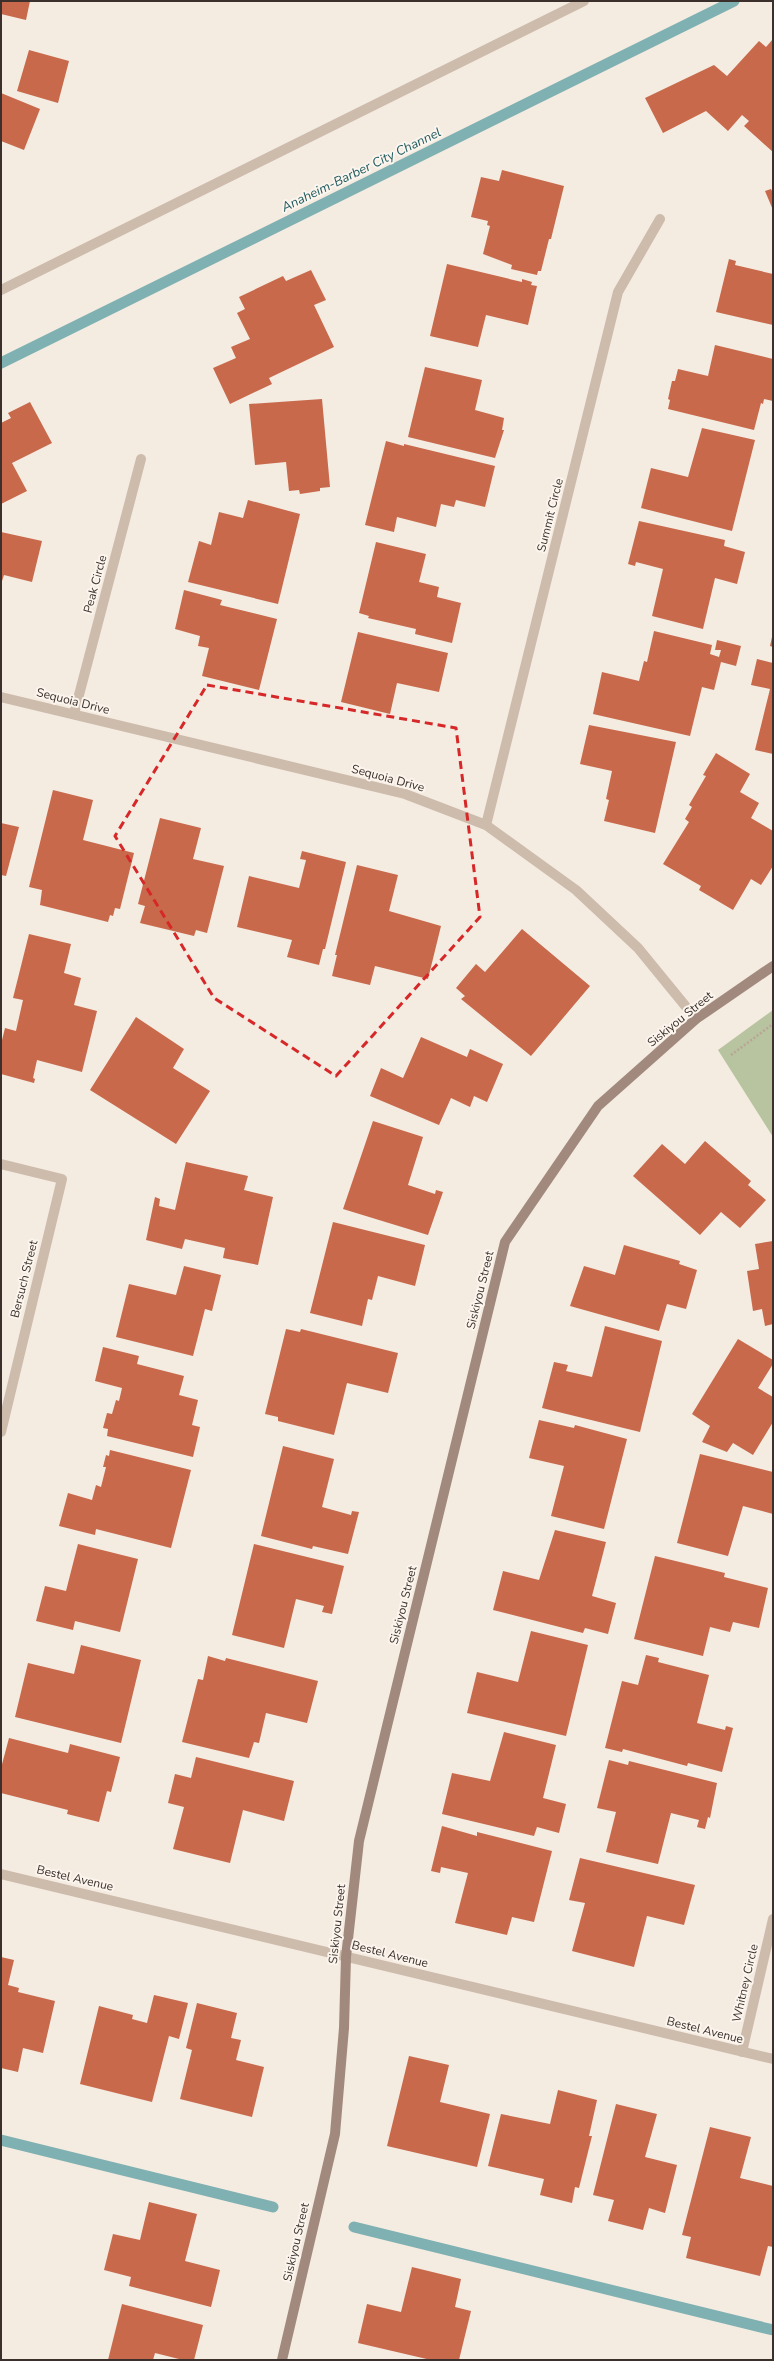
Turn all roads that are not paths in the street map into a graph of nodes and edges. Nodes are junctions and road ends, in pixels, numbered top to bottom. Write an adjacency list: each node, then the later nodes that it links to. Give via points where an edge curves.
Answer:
1 (584, 1): 3 (street)
2 (660, 220): 7 (street, Summit Circle, via 618,292)
3 (1, 290)
4 (141, 460): 6 (street, Peak Circle)
5 (1, 697): 6 (street, Sequoia Drive)
6 (74, 714): 7 (street, Sequoia Drive, via 405,794)
7 (486, 825): 9 (street, Sequoia Drive, via 576,890 638,948)
8 (773, 966): 9 (street, Siskiyou Street)
9 (696, 1019): 14 (street, Siskiyou Street, via 598,1106 505,1242 359,1841)
10 (1, 1164): 11 (street, Bersuch Street, via 62,1179)
11 (1, 1432)
12 (1, 1874): 14 (street, Bestel Avenue)
13 (773, 1919): 15 (street, Whitney Circle)
14 (346, 1957): 15 (street, Bestel Avenue); 17 (street, Siskiyou Street, via 344,2028 335,2134)
15 (742, 2052): 16 (street, Bestel Avenue)
16 (773, 2059)
17 (282, 2360)

